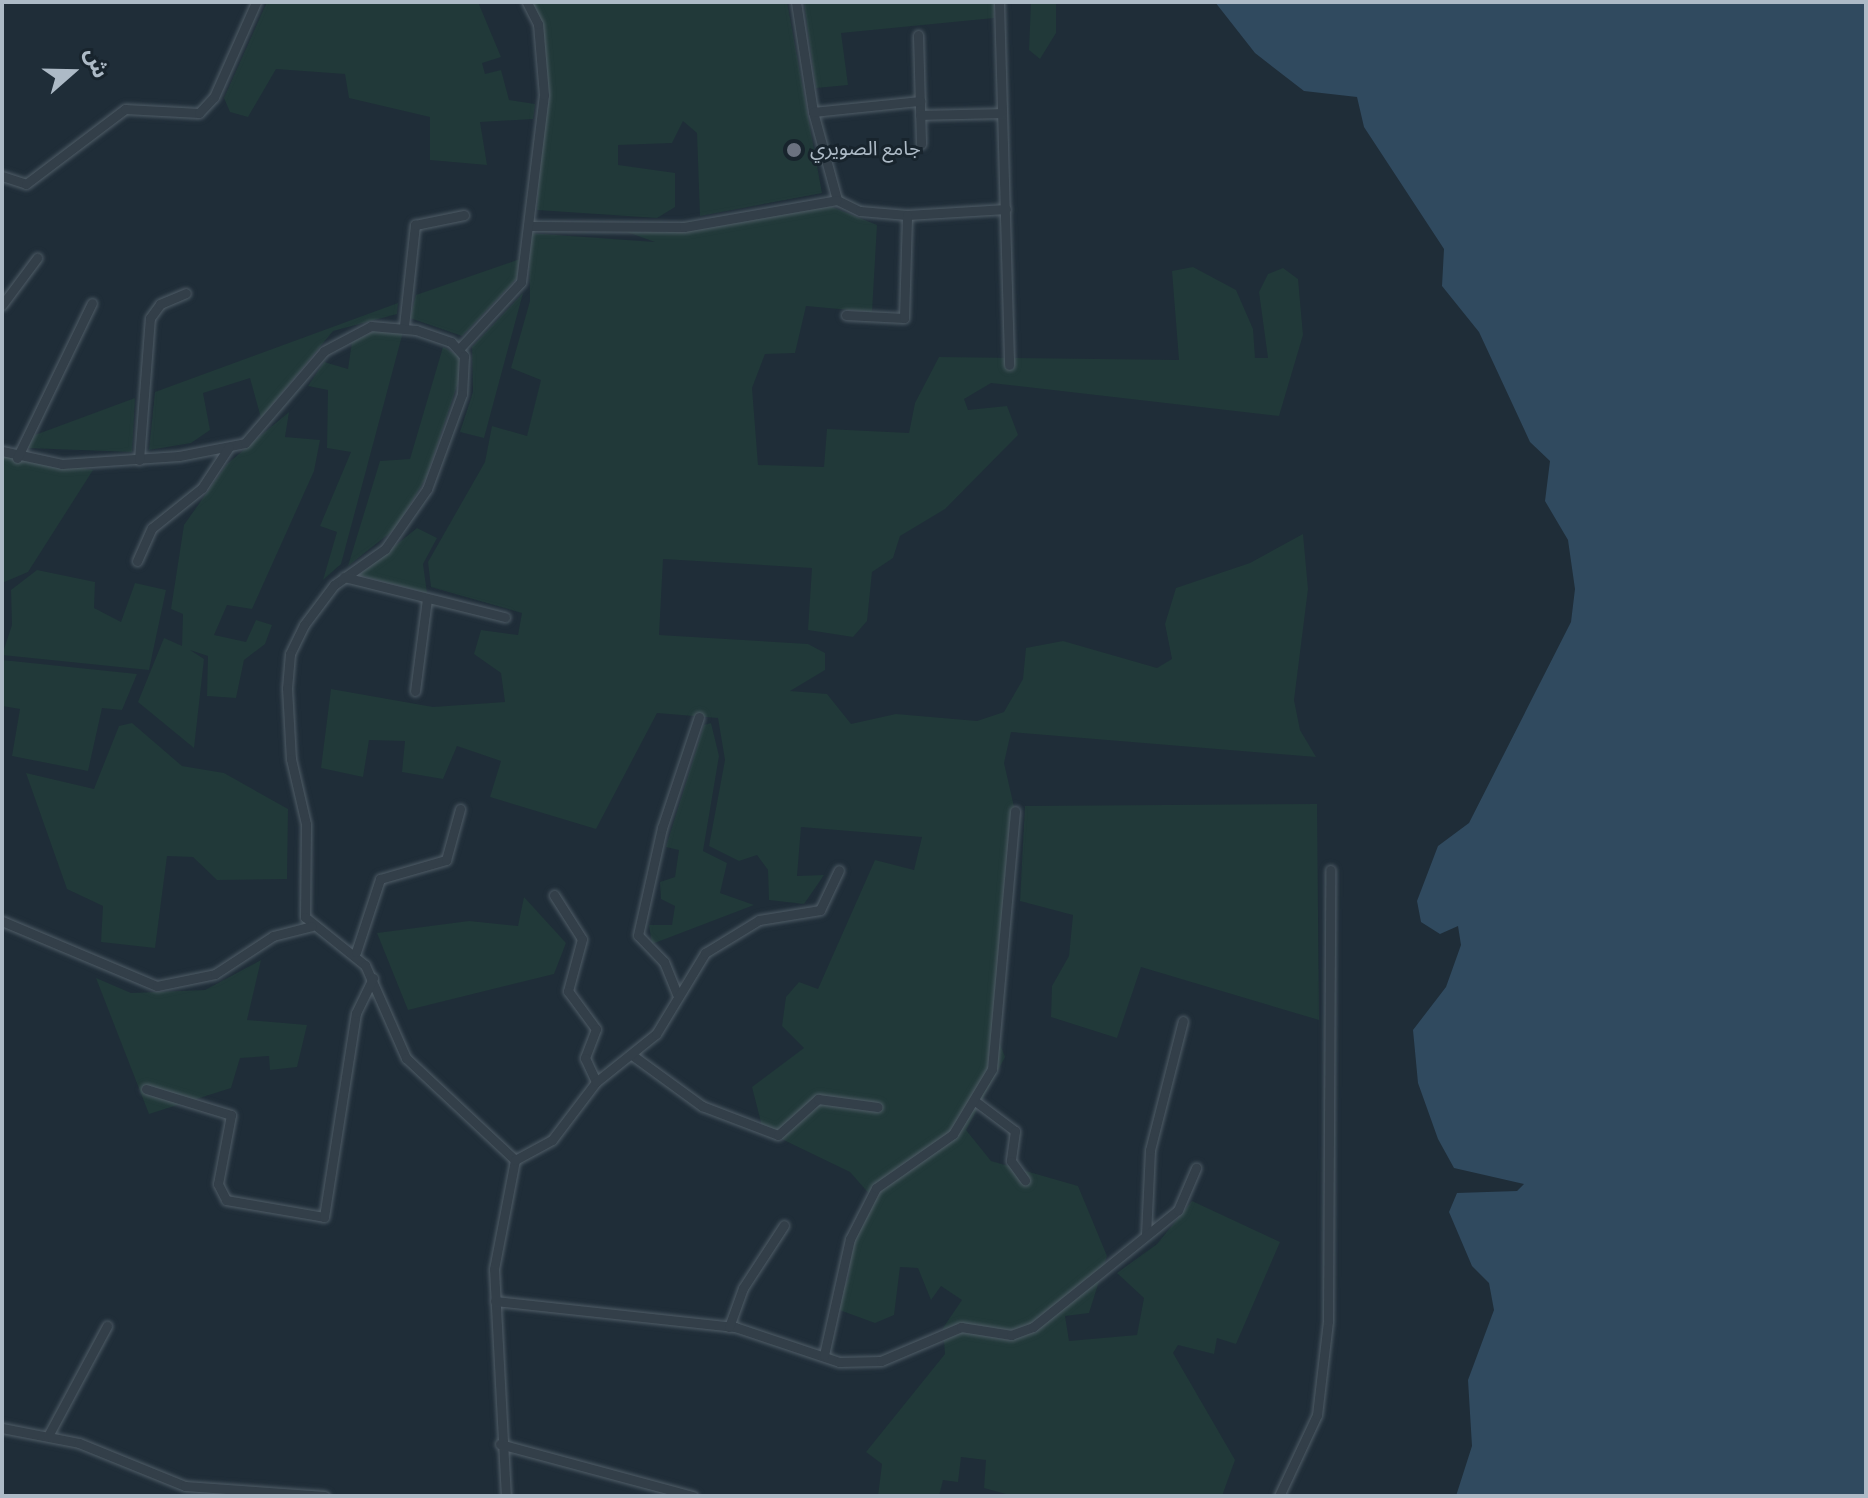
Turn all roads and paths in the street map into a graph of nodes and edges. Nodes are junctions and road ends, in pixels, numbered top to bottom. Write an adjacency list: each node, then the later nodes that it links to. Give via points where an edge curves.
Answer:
1 (256, 2): 11 (street, via 214,97 199,113 125,109 26,184)
2 (527, 2): 16 (street, via 538,24 544,95)
3 (796, 2): 7 (street)
4 (999, 2): 8 (street)
5 (918, 35): 6 (street)
6 (920, 101): 7 (street); 9 (street)
7 (813, 112): 12 (street)
8 (1002, 113): 9 (street); 13 (street)
9 (920, 115): 10 (street)
10 (921, 144)
11 (2, 176)
12 (837, 200): 15 (street, via 860,211); 16 (street, via 684,227)
13 (1006, 209): 15 (street); 24 (street)
14 (464, 215): 22 (street, via 415,225)
15 (907, 215): 21 (street, via 904,318)
16 (530, 226): 23 (street, via 521,282)
17 (37, 258): 20 (street)
18 (186, 293): 28 (street, via 160,304 150,318)
19 (92, 303): 27 (street)
20 (2, 305)
21 (846, 315)
22 (404, 326): 23 (street); 25 (street, via 371,326 338,341 306,370 258,434)
23 (460, 348): 30 (street, via 467,373 427,489 385,549)
24 (1009, 365)
25 (229, 447): 28 (street); 29 (street, via 202,488 152,528)
26 (2, 451): 27 (street)
27 (17, 458): 28 (street)
28 (139, 460)
29 (137, 561)
30 (344, 577): 31 (street); 41 (street, via 304,625 287,668 291,759 306,824 302,903)
31 (427, 599): 32 (street); 33 (street)
32 (505, 617)
33 (415, 691)
34 (699, 717): 44 (street, via 662,828 638,935 664,962)
35 (460, 809): 42 (street, via 446,860 380,879)
36 (1015, 811): 49 (street, via 992,1069)
37 (839, 870): 44 (street, via 820,910 770,916 715,944)
38 (1330, 870): 66 (street, via 1328,1321 1317,1415)
39 (554, 895): 47 (street, via 582,939 568,991 596,1029 585,1058)
40 (2, 921): 41 (street, via 157,986 215,974 273,936)
41 (312, 926): 42 (street)
42 (356, 952): 43 (street)
43 (373, 978): 48 (street, via 356,1013 324,1217 226,1200 218,1184 231,1115); 51 (street, via 406,1058)
44 (677, 994): 46 (street, via 656,1034)
45 (1183, 1021): 55 (street, via 1150,1150)
46 (632, 1055): 47 (street); 50 (street, via 702,1106 778,1135 818,1099)
47 (596, 1082): 51 (street, via 552,1140)
48 (146, 1089)
49 (975, 1101): 53 (street, via 1015,1131 1011,1161); 59 (street, via 953,1134 876,1188 850,1239)
50 (877, 1107)
51 (515, 1160): 56 (street, via 499,1218)
52 (1196, 1168): 55 (street, via 1178,1210)
53 (1025, 1180)
54 (784, 1225): 58 (street, via 743,1288)
55 (1146, 1235): 59 (street, via 1019,1333 961,1327 881,1361 852,1364)
56 (495, 1301): 58 (street); 62 (street)
57 (107, 1326): 61 (street)
58 (729, 1327): 59 (street)
59 (824, 1355)
60 (2, 1428): 61 (street)
61 (48, 1436): 63 (street, via 185,1486)
62 (500, 1444): 64 (street); 65 (street)
63 (325, 1496)
64 (506, 1496)
65 (693, 1496)
66 (1279, 1496)

